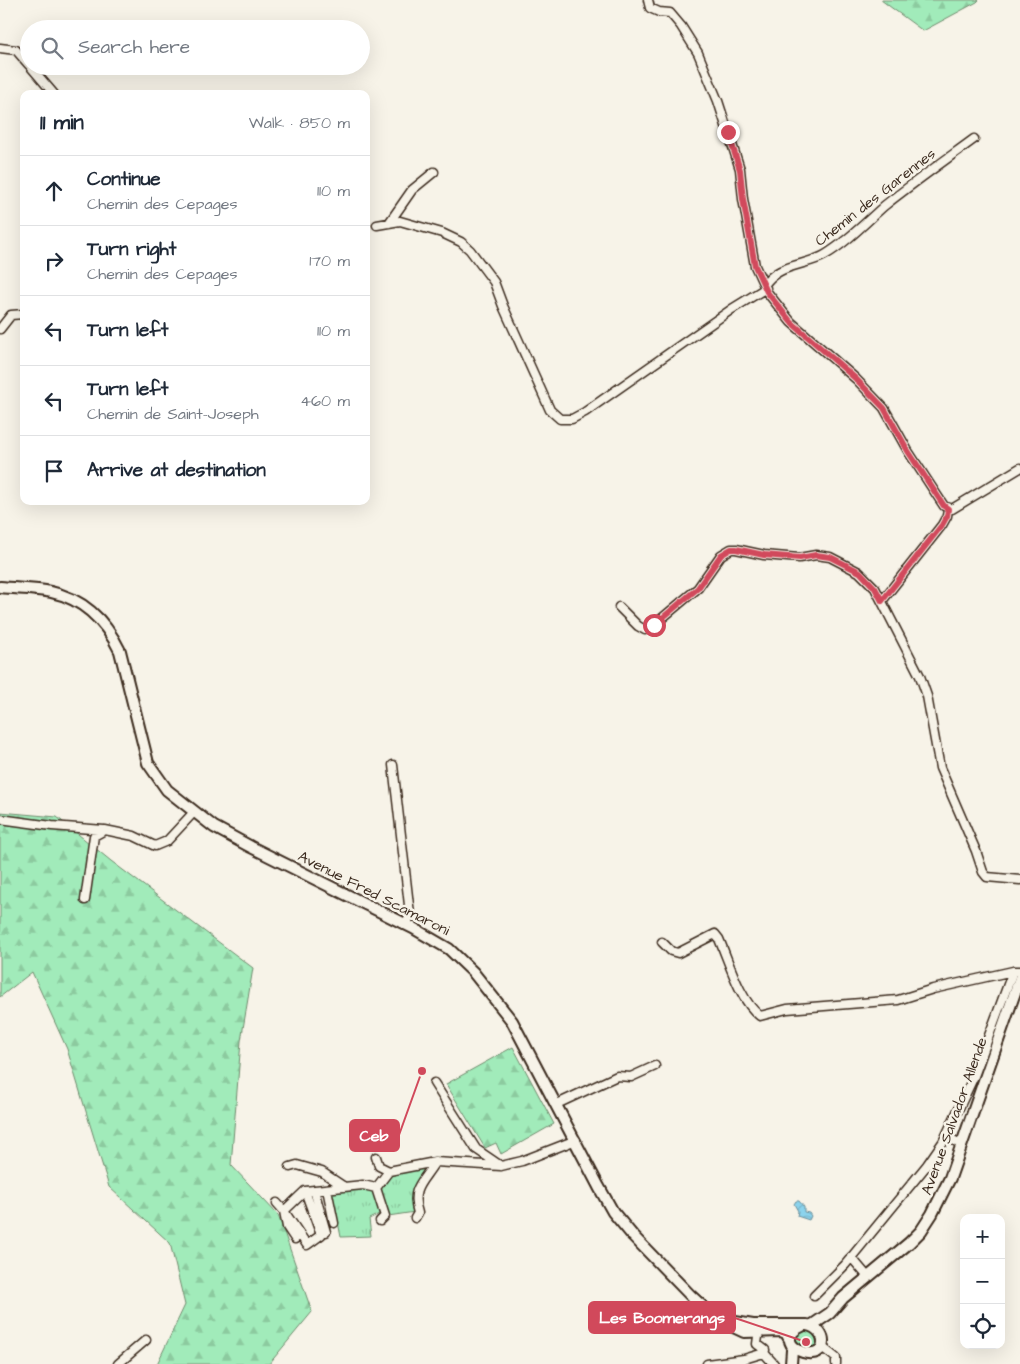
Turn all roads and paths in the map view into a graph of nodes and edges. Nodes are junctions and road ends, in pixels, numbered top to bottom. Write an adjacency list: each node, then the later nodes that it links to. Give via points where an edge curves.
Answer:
1 (648, 0): 10 (street, via 650,8 670,13 681,26 698,53 716,96 740,170 755,266)
2 (0, 48): 3 (street, via 16,50)
3 (20, 55)
4 (37, 75): 5 (street)
5 (50, 90)
6 (974, 139): 10 (street, Chemin des Garennes, via 900,194 850,237 823,256 791,266 768,279)
7 (434, 172): 8 (street, via 412,190)
8 (389, 223): 9 (street, Chemin des Garennes); 10 (street, Chemin des Garennes, via 400,221 442,233 470,250 494,282 550,410 560,418 572,419 585,412)
9 (378, 225)
10 (765, 287): 14 (street, via 791,322 884,408 908,451)
11 (20, 314): 12 (street, via 12,314)
12 (0, 329)
13 (1020, 468): 14 (street, via 952,510)
14 (948, 509): 16 (street, via 942,525)
15 (0, 587): 19 (main road, Avenue Fred Scamaroni, via 52,592 79,604 102,621 120,651 148,763 167,790)
16 (882, 601): 17 (street, via 860,572 830,557 800,558 731,549 721,555 698,588 645,630); 22 (street, via 920,676 927,696 940,768 983,872 988,877)
17 (619, 607)
18 (393, 766): 24 (street, via 410,914)
19 (194, 812): 21 (street, via 167,841 155,846 134,836); 24 (main road, Avenue Fred Scamaroni, via 251,847)
20 (0, 819): 21 (street)
21 (104, 830): 23 (street, via 94,836)
22 (1020, 880)
23 (85, 900)
24 (407, 925): 29 (main road, Avenue Fred Scamaroni, via 449,949 479,978 512,1021)
25 (662, 942): 26 (street, via 678,953 715,934 751,1010 760,1016 788,1008 898,1000 932,989)
26 (1018, 973): 30 (street); 32 (main road, Avenue Salvador Allende)
27 (655, 1066): 29 (street, via 631,1077 617,1076)
28 (434, 1083): 35 (street, via 476,1148)
29 (557, 1104): 31 (main road, Avenue Fred Scamaroni)
30 (946, 1136): 32 (street); 49 (street, via 927,1165)
31 (576, 1140): 35 (street); 53 (main road, Avenue Fred Scamaroni, via 613,1212 691,1296)
32 (962, 1144): 50 (main road, Avenue Salvador Allende, via 940,1200 921,1231)
33 (376, 1157): 37 (street, via 379,1166)
34 (435, 1162): 35 (street); 37 (street); 45 (street, via 419,1184 414,1202 418,1212)
35 (501, 1166)
36 (290, 1167): 38 (street, via 297,1165 322,1172)
37 (389, 1171): 39 (street)
38 (345, 1187): 39 (street, via 364,1185); 40 (street)
39 (376, 1188): 46 (street, via 385,1216)
40 (327, 1189): 41 (street); 47 (street)
41 (314, 1190): 42 (street); 48 (street)
42 (305, 1192): 44 (street); 44 (street, via 320,1235 307,1245)
43 (277, 1203): 44 (street)
44 (284, 1210)
45 (415, 1218)
46 (380, 1221)
47 (334, 1222)
48 (326, 1232)
49 (851, 1257): 50 (street); 51 (street)
50 (868, 1278): 52 (main road, Avenue Salvador Allende)
51 (814, 1296)
52 (830, 1313): 55 (main road, Avenue Salvador Allende); 58 (main road, Avenue Salvador Allende)
53 (721, 1319): 54 (main road, Avenue Fred Scamaroni, via 753,1325); 56 (main road, Avenue Fred Scamaroni, via 744,1332)
54 (774, 1324): 55 (main road, Avenue Fred Scamaroni); 56 (street)
55 (807, 1326): 58 (main road, via 818,1330); 59 (main road, via 794,1331)
56 (757, 1332): 59 (main road, Avenue Fred Scamaroni, via 781,1330); 60 (street, via 757,1344 765,1350)
57 (146, 1340): 61 (street)
58 (822, 1342): 59 (main road, via 817,1355 805,1360); 65 (street, via 836,1358)
59 (791, 1345): 64 (main road)
60 (764, 1353): 62 (street); 63 (street)
61 (118, 1364)
62 (707, 1364)
63 (774, 1364)
64 (791, 1364)
65 (836, 1364)

